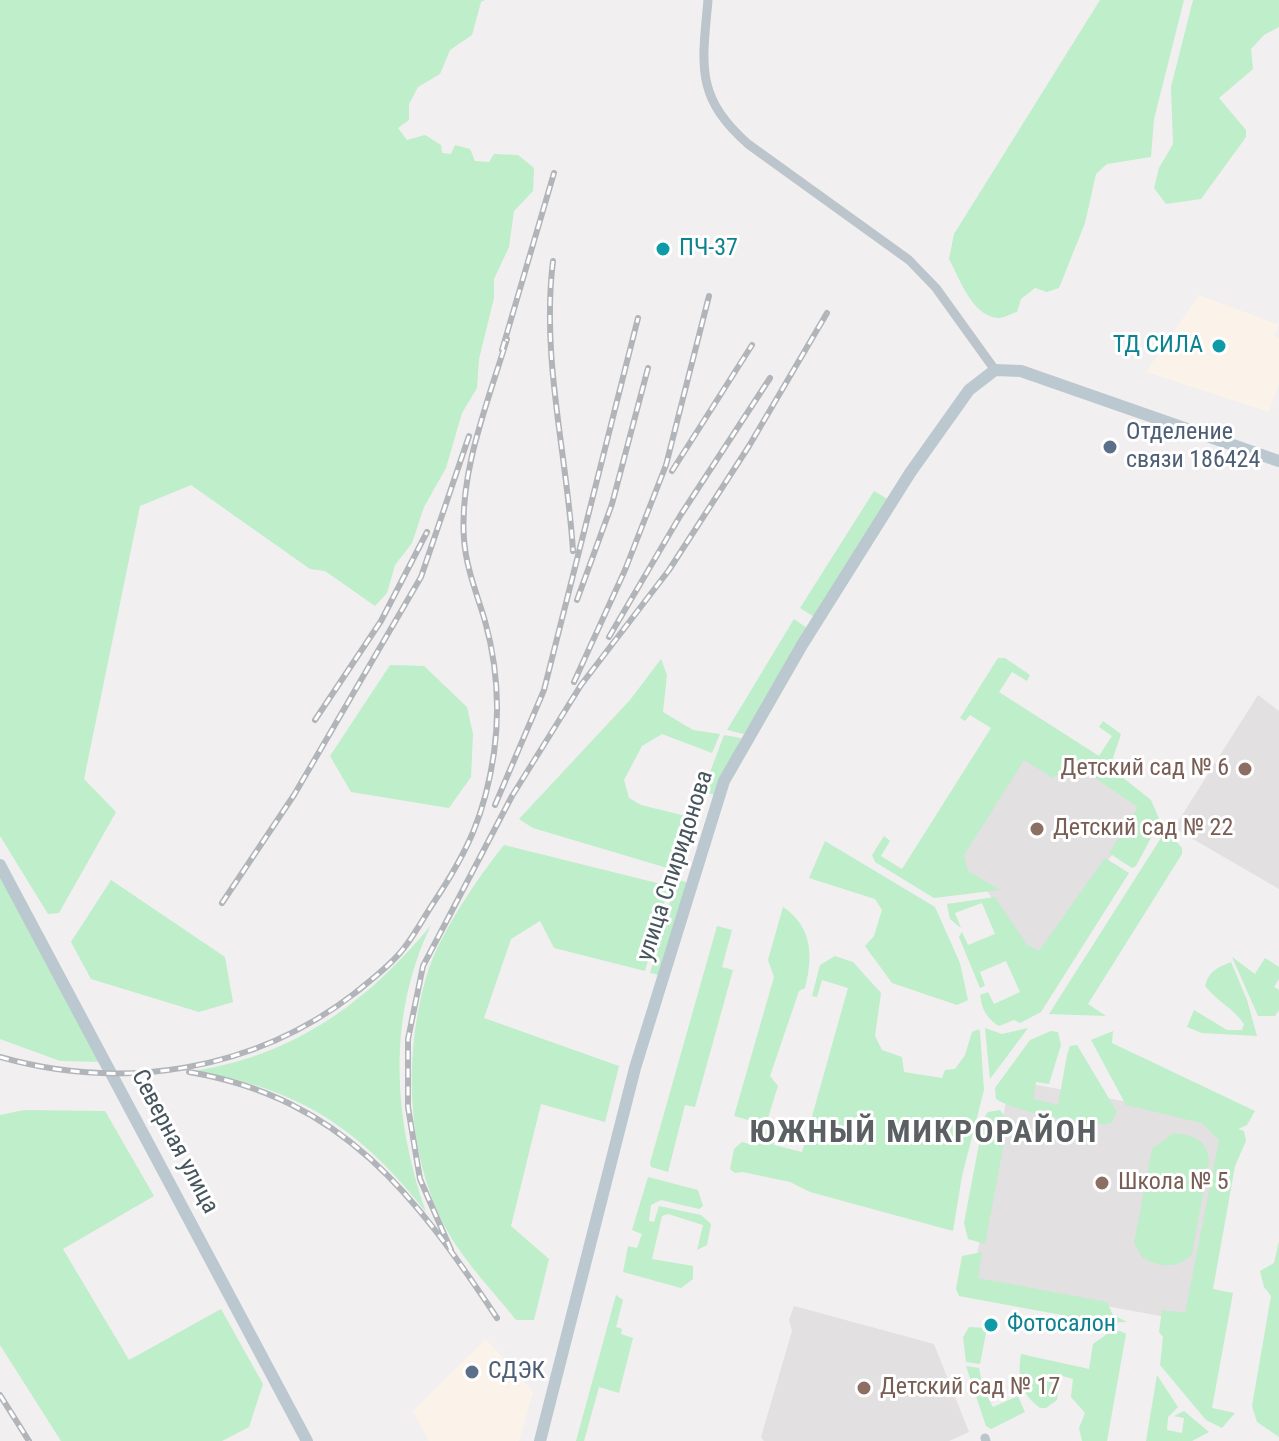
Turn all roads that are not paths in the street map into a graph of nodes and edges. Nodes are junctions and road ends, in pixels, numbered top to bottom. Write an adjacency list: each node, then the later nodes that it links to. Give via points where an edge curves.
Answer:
1 (708, 0): 2 (street, via 703,81 725,123 909,260 936,288)
2 (995, 370): 3 (street, via 1021,371); 6 (street, улица Спиридонова, via 969,390 910,473 757,720 714,804 615,1143)
3 (1279, 461)
4 (0, 865): 5 (street, Северная улица)
5 (307, 1441)
6 (540, 1441)

